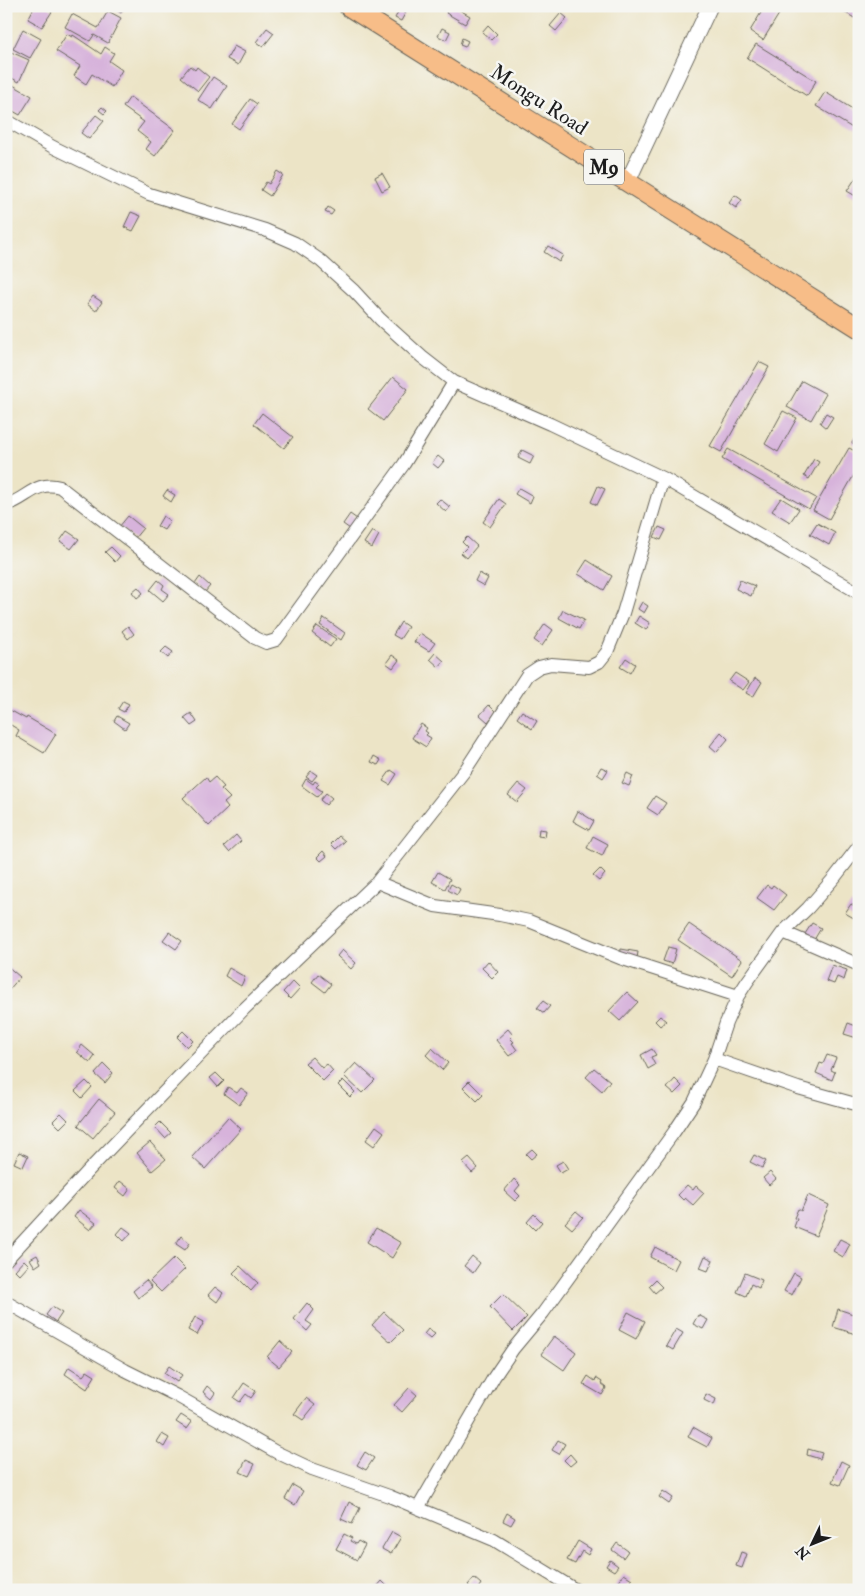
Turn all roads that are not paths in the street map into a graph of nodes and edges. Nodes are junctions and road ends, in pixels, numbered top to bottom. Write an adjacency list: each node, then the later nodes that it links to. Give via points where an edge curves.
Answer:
1 (348, 6): 4 (main road, Mongu Road / M9)
2 (710, 6): 4 (street)
3 (6, 120): 6 (street, via 149,194 295,243 321,261 394,332)
4 (628, 181): 5 (main road, Mongu Road / M9)
5 (859, 328)
6 (454, 382): 7 (street); 8 (street, via 404,464 276,640 266,642 255,638 60,487 40,486)
7 (663, 478): 9 (street); 11 (street, via 622,614 607,652 589,668 551,664 527,675 466,769)
8 (6, 505)
9 (859, 593)
10 (859, 846): 12 (street, via 819,896)
11 (377, 882): 14 (street, via 434,906 529,921 620,958); 17 (street, via 244,1009)
12 (783, 932): 13 (street); 14 (street)
13 (859, 965)
14 (738, 996): 15 (street)
15 (714, 1059): 16 (street); 19 (street, via 694,1102 674,1132 494,1377)
16 (859, 1105)
17 (6, 1260)
18 (6, 1302): 19 (street, via 276,1452 312,1469)
19 (418, 1508): 20 (street, via 494,1540)
20 (576, 1590)

